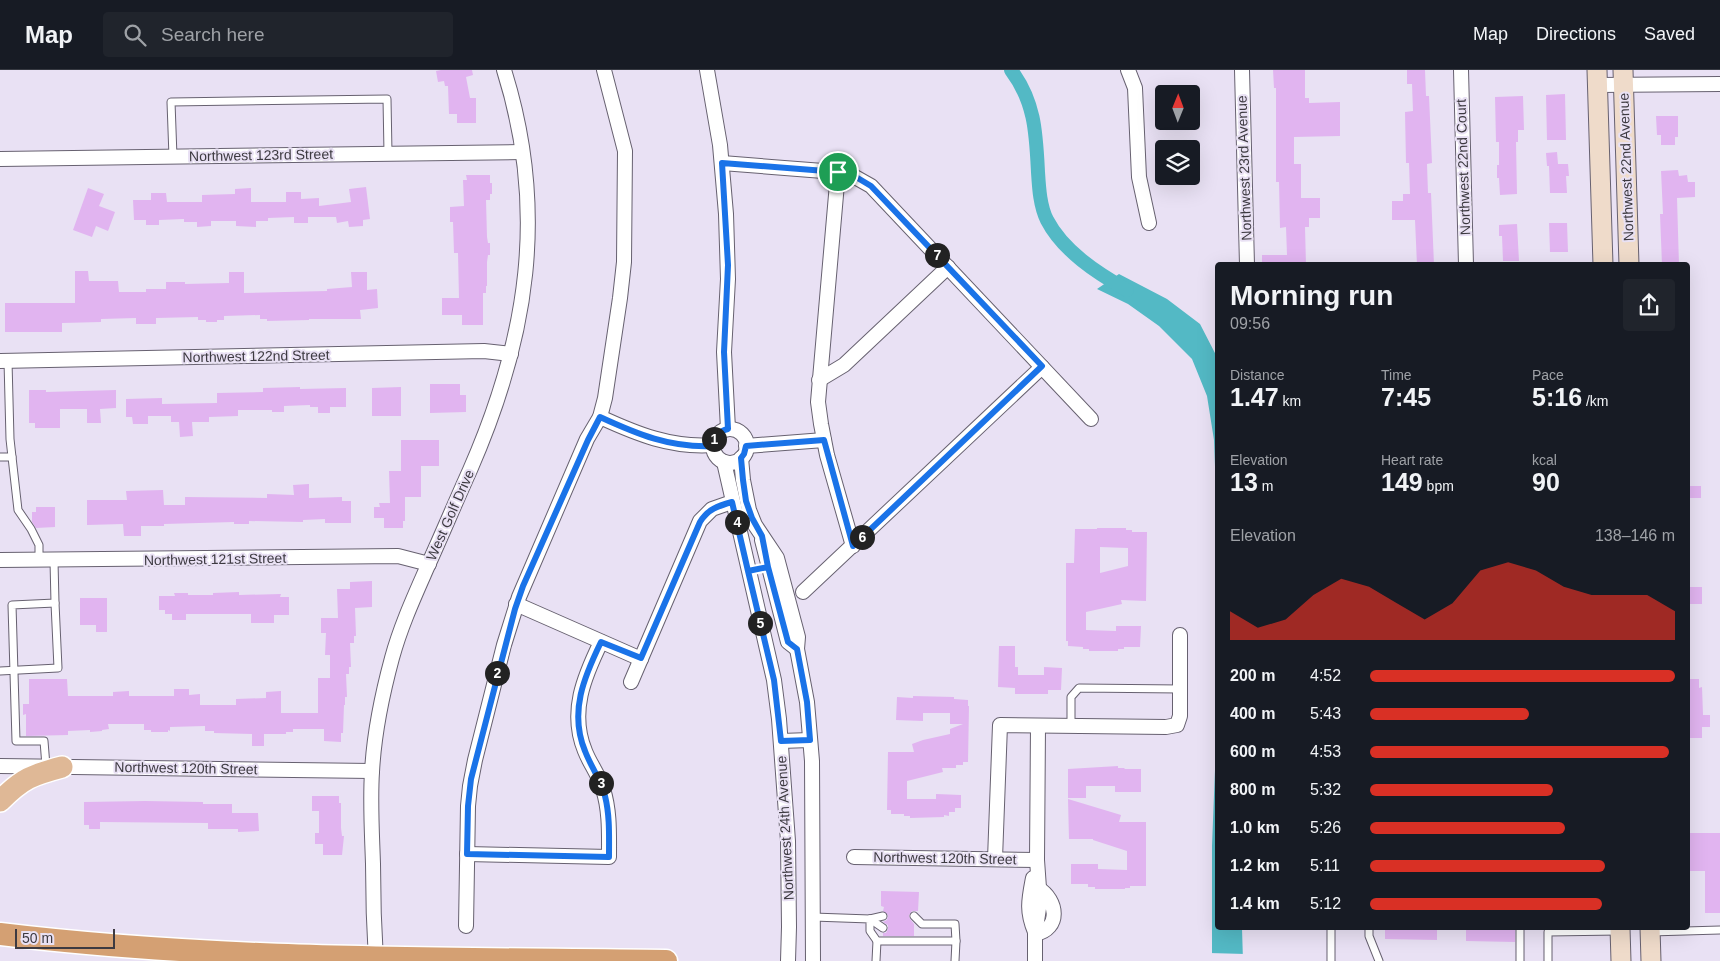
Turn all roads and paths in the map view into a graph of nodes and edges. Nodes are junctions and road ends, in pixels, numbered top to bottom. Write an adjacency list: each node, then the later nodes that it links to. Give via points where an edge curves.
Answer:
1 (504, 70): 10 (street, West Golf Drive, via 516,112)
2 (604, 70): 26 (street, via 626,161 622,286 608,385)
3 (707, 70): 14 (street)
4 (1128, 70): 16 (street, via 1135,88 1139,177)
5 (1242, 70): 17 (street, Northwest 23rd Avenue)
6 (1460, 70): 18 (street, Northwest 22nd Court)
7 (1598, 77): 8 (street); 19 (main road, Northwest 22nd Avenue)
8 (1623, 77): 9 (street); 20 (main road, Northwest 22nd Avenue)
9 (1720, 84)
10 (522, 152): 11 (street, Northwest 123rd Street); 22 (street, West Golf Drive, via 528,202 528,244 522,305)
11 (388, 153): 12 (street, Northwest 123rd Street); 12 (lane, via 388,99 171,102)
12 (173, 157): 13 (street, Northwest 123rd Street)
13 (0, 159)
14 (722, 163): 15 (street); 28 (street, via 728,265 724,352)
15 (838, 172): 21 (street, via 871,186); 25 (street)
16 (1150, 223)
17 (1247, 262)
18 (1466, 262)
19 (1603, 262)
20 (1629, 262)
21 (948, 267): 24 (street); 25 (street, via 844,365)
22 (511, 354): 23 (street, Northwest 122nd Street, via 474,352); 41 (street, West Golf Drive, via 487,428)
23 (4, 361): 33 (lane)
24 (1042, 366): 27 (street); 37 (street)
25 (819, 380): 29 (street, via 819,411)
26 (600, 417): 30 (street, via 672,444); 46 (street)
27 (1091, 418)
28 (728, 429): 30 (street, via 716,436); 31 (street, via 739,432 746,440)
29 (824, 440): 31 (street); 37 (street)
30 (713, 446): 34 (street, via 716,455)
31 (744, 452): 34 (street, via 733,462); 36 (street, Northwest 24th Avenue, via 746,501)
32 (0, 457): 33 (lane)
33 (12, 457): 39 (lane, via 18,510 39,545)
34 (724, 462): 35 (street, Northwest 24th Avenue)
35 (732, 502): 43 (street, Northwest 24th Avenue); 50 (street, via 712,509 700,522)
36 (762, 536): 42 (street, Northwest 24th Avenue); 49 (street, Northwest 24th Avenue, via 780,565 798,637)
37 (853, 546): 44 (street)
38 (0, 560): 39 (street, Northwest 121st Street)
39 (39, 561): 40 (street, Northwest 121st Street)
40 (54, 561): 41 (street, Northwest 121st Street, via 398,556); 45 (lane)
41 (429, 564): 61 (street, West Golf Drive, via 392,655 378,720)
42 (768, 567): 43 (street); 49 (street, Northwest 24th Avenue, via 788,642)
43 (748, 571): 58 (street, Northwest 24th Avenue, via 774,680)
44 (803, 592)
45 (55, 603): 51 (lane, via 12,605); 51 (lane, via 58,668)
46 (516, 604): 48 (street); 63 (street, via 471,779)
47 (1180, 635): 54 (street)
48 (601, 642): 50 (street); 63 (street, via 584,679 578,713 581,741 606,797 609,857)
49 (797, 649): 57 (street, Northwest 24th Avenue)
50 (641, 658): 53 (street)
51 (14, 670): 52 (lane); 60 (lane, via 16,740 44,741)
52 (0, 671)
53 (631, 682)
54 (1180, 689): 56 (lane, via 1079,688 1071,697); 56 (street, via 1177,725 1166,728)
55 (1038, 726): 56 (street); 65 (street, via 1000,725); 66 (street)
56 (1071, 726)
57 (810, 740): 58 (street); 67 (street, Northwest 24th Avenue)
58 (781, 741): 88 (street, Northwest 24th Avenue, via 787,811)
59 (0, 766): 60 (street, Northwest 120th Street)
60 (54, 766): 61 (street, Northwest 120th Street); 62 (main road, via 16,785)
61 (372, 770): 86 (street, West Golf Drive)
62 (0, 801)
63 (467, 854): 72 (street)
64 (854, 856): 65 (street, Northwest 120th Street)
65 (995, 859): 66 (street, Northwest 120th Street)
66 (1037, 860): 83 (street, via 1028,909); 83 (street, via 1038,888 1050,898 1054,912 1045,932)
67 (813, 916): 70 (lane); 89 (street, Northwest 24th Avenue)
68 (883, 916): 70 (lane)
69 (914, 916): 71 (lane)
70 (870, 919): 73 (lane); 84 (lane, via 870,931)
71 (922, 924): 74 (lane); 85 (lane, via 956,924)
72 (466, 926)
73 (883, 928)
74 (914, 929)
75 (1331, 930): 93 (lane)
76 (1369, 930): 94 (lane)
77 (1520, 930): 95 (lane)
78 (1596, 930): 96 (lane, via 1548,932)
79 (1620, 930): 97 (main road)
80 (1650, 930): 81 (lane); 98 (main road)
81 (1720, 930)
82 (0, 934): 86 (highway, via 150,949)
83 (1035, 934): 92 (street)
84 (876, 940): 85 (lane); 90 (lane)
85 (956, 941): 91 (lane)
86 (375, 959): 87 (highway)
87 (666, 961)
88 (788, 961)
89 (813, 961)
90 (876, 961)
91 (955, 961)
92 (1035, 961)
93 (1331, 961)
94 (1379, 961)
95 (1520, 961)
96 (1548, 961)
97 (1621, 961)
98 (1651, 961)

